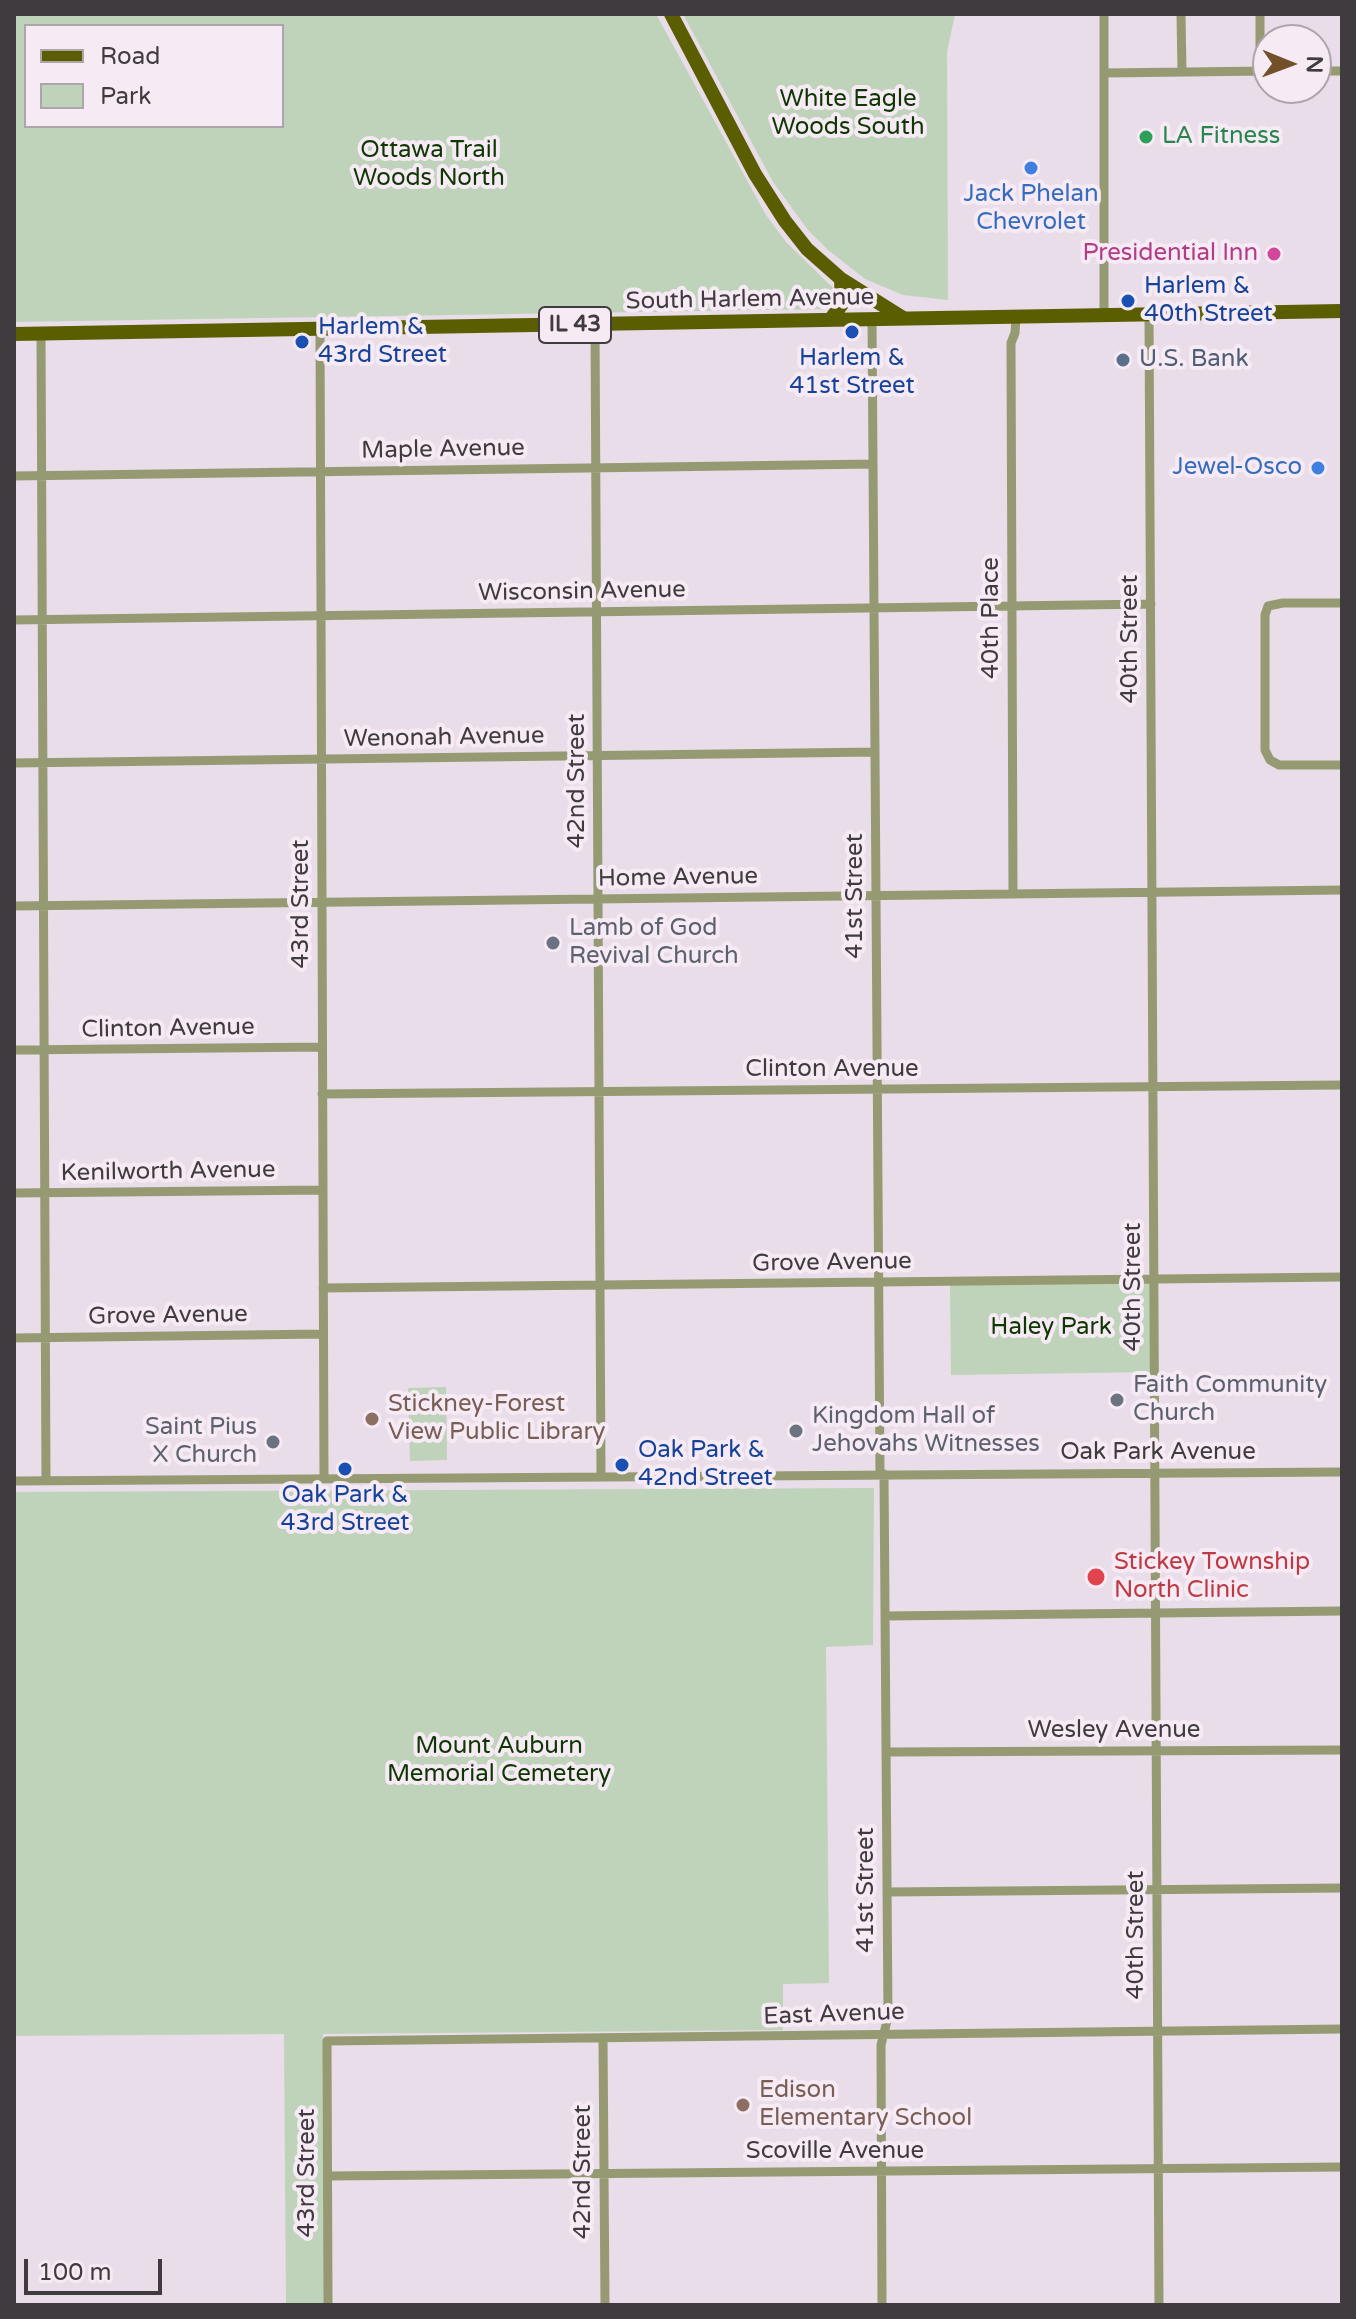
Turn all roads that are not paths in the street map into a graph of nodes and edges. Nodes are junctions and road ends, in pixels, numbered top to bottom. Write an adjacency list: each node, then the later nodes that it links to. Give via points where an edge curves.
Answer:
1 (671, 14): 7 (main road, via 770,198 807,249)
2 (1104, 14): 6 (street)
3 (1181, 14): 5 (street)
4 (1252, 71): 5 (street)
5 (1182, 72): 6 (street)
6 (1104, 73): 9 (street)
7 (841, 279): 12 (main road); 14 (main road, via 842,304)
8 (1342, 311): 10 (main road, South Harlem Avenue / IL 43)
9 (1104, 316): 10 (main road, South Harlem Avenue / IL 43); 11 (main road, South Harlem Avenue / IL 43)
10 (1149, 316): 25 (street, 40th Street)
11 (1011, 317): 12 (main road, South Harlem Avenue / IL 43); 26 (street, 40th Place, via 1006,332 1011,343)
12 (904, 318): 13 (main road, South Harlem Avenue / IL 43)
13 (872, 319): 14 (main road, South Harlem Avenue / IL 43); 19 (street, 41st Street)
14 (830, 320): 15 (main road, South Harlem Avenue / IL 43)
15 (595, 325): 16 (main road, South Harlem Avenue / IL 43); 20 (street, 42nd Street)
16 (320, 329): 18 (main road, South Harlem Avenue / IL 43); 21 (street, 43rd Street)
17 (14, 334): 18 (main road, South Harlem Avenue / IL 43)
18 (41, 334): 23 (street)
19 (873, 464): 20 (street, Maple Avenue); 27 (street, 41st Street)
20 (596, 468): 21 (street, Maple Avenue); 28 (street, 42nd Street)
21 (320, 472): 23 (street, Maple Avenue); 29 (street, 43rd Street)
22 (14, 476): 23 (street, Maple Avenue)
23 (42, 476): 31 (street)
24 (1342, 603): 37 (street, via 1283,603 1268,606 1265,615 1265,750 1270,760 1279,765)
25 (1151, 604): 26 (street, Wisconsin Avenue); 39 (street, 40th Street)
26 (1012, 606): 27 (street, Wisconsin Avenue); 40 (street, 40th Place)
27 (874, 608): 28 (street, Wisconsin Avenue); 32 (street, 41st Street)
28 (597, 612): 29 (street, Wisconsin Avenue); 33 (street, 42nd Street)
29 (321, 616): 31 (street, Wisconsin Avenue); 34 (street, 43rd Street)
30 (14, 620): 31 (street, Wisconsin Avenue)
31 (42, 620): 35 (street)
32 (875, 752): 33 (street, Wenonah Avenue); 41 (street, 41st Street)
33 (597, 756): 34 (street, Wenonah Avenue); 42 (street, 42nd Street)
34 (321, 759): 35 (street, Wenonah Avenue); 43 (street, 43rd Street)
35 (43, 762): 36 (street, Wenonah Avenue); 45 (street)
36 (14, 763)
37 (1342, 765)
38 (1342, 890): 39 (street, Home Avenue)
39 (1152, 892): 40 (street, Home Avenue); 50 (street, 40th Street)
40 (1013, 894): 41 (street, Home Avenue)
41 (876, 895): 42 (street, Home Avenue); 51 (street, 41st Street)
42 (598, 899): 43 (street, Home Avenue); 52 (street, 42nd Street)
43 (322, 902): 45 (street, Home Avenue); 46 (street, 43rd Street)
44 (14, 906): 45 (street, Home Avenue)
45 (44, 906): 48 (street)
46 (322, 1047): 48 (street, Clinton Avenue); 53 (street, 43rd Street)
47 (14, 1050): 48 (street, Clinton Avenue)
48 (44, 1050): 56 (street)
49 (1342, 1085): 50 (street, Clinton Avenue)
50 (1153, 1087): 51 (street, Clinton Avenue); 58 (street, 40th Street)
51 (877, 1090): 52 (street, Clinton Avenue); 59 (street, 41st Street)
52 (599, 1092): 53 (street, Clinton Avenue); 60 (street, 42nd Street)
53 (322, 1094): 54 (street, 43rd Street)
54 (323, 1190): 56 (street, Kenilworth Avenue); 61 (street, 43rd Street)
55 (14, 1193): 56 (street, Kenilworth Avenue)
56 (45, 1193): 64 (street)
57 (1342, 1277): 58 (street, Grove Avenue)
58 (1154, 1279): 59 (street, Grove Avenue); 66 (street, 40th Street)
59 (879, 1282): 60 (street, Grove Avenue); 67 (street, 41st Street)
60 (600, 1285): 61 (street, Grove Avenue); 68 (street, 42nd Street)
61 (323, 1288): 62 (street, 43rd Street)
62 (323, 1334): 64 (street, Grove Avenue); 69 (street, 43rd Street)
63 (14, 1338): 64 (street, Grove Avenue)
64 (45, 1338): 71 (street)
65 (1342, 1472): 66 (street, Oak Park Avenue)
66 (1155, 1473): 67 (street, Oak Park Avenue); 73 (street, 40th Street)
67 (882, 1474): 68 (street, Oak Park Avenue); 74 (street, 41st Street)
68 (601, 1476): 69 (street, Oak Park Avenue)
69 (324, 1478): 71 (street, Oak Park Avenue)
70 (14, 1481): 71 (street, Oak Park Avenue)
71 (46, 1481)
72 (1342, 1611): 73 (street)
73 (1155, 1612): 74 (street); 76 (street, 40th Street)
74 (885, 1616): 77 (street, 41st Street)
75 (1342, 1750): 76 (street, Wesley Avenue)
76 (1156, 1751): 77 (street, Wesley Avenue); 79 (street, 40th Street)
77 (886, 1752): 80 (street, 41st Street)
78 (1342, 1888): 79 (street)
79 (1157, 1890): 80 (street); 82 (street, 40th Street)
80 (887, 1892): 83 (street, 41st Street)
81 (1342, 2029): 82 (street, East Avenue)
82 (1157, 2031): 83 (street, East Avenue); 87 (street, 40th Street)
83 (884, 2035): 84 (street, East Avenue); 88 (street, 41st Street)
84 (603, 2038): 85 (street, East Avenue); 89 (street, 42nd Street)
85 (327, 2041): 90 (street, 43rd Street)
86 (1342, 2167): 87 (street, Scoville Avenue)
87 (1158, 2169): 88 (street, Scoville Avenue); 94 (street, 40th Street)
88 (881, 2171): 89 (street, Scoville Avenue); 93 (street, 41st Street)
89 (604, 2174): 90 (street, Scoville Avenue); 92 (street, 42nd Street)
90 (328, 2176): 91 (street, 43rd Street)
91 (328, 2305)
92 (605, 2305)
93 (882, 2305)
94 (1159, 2305)

